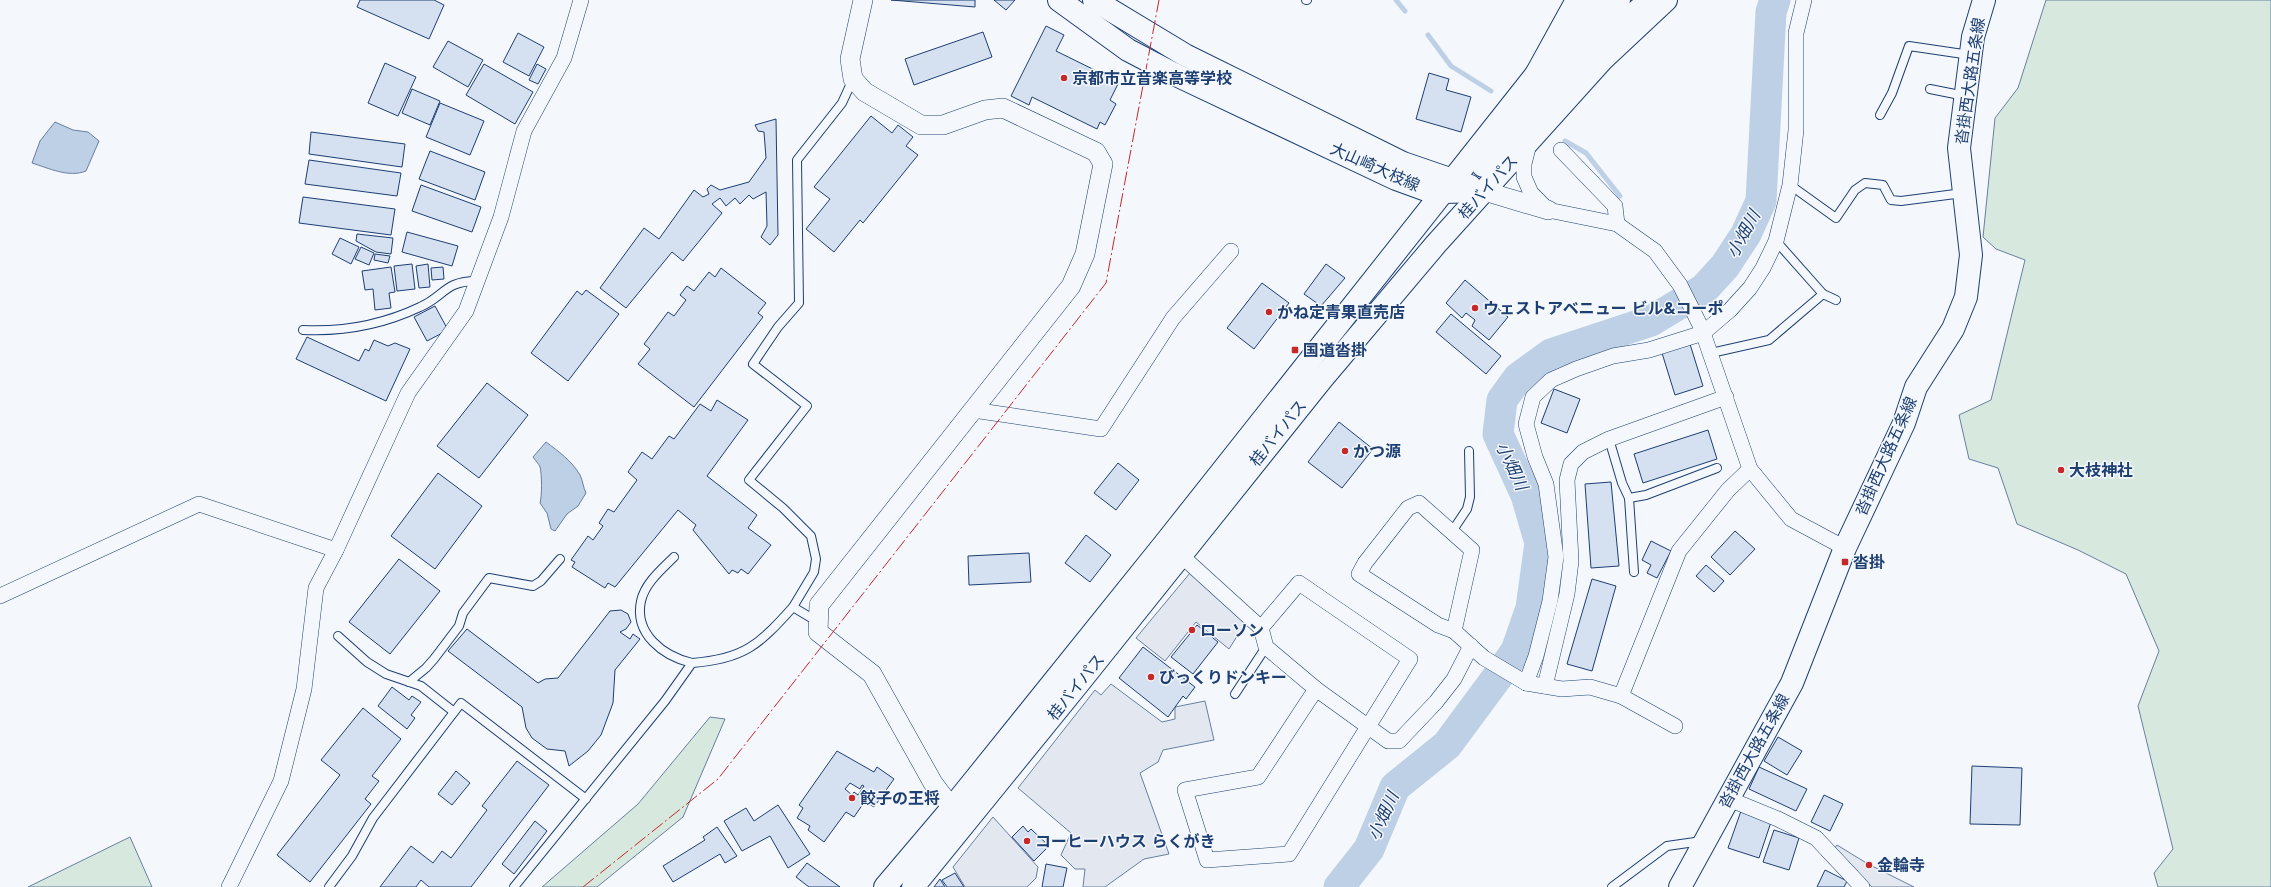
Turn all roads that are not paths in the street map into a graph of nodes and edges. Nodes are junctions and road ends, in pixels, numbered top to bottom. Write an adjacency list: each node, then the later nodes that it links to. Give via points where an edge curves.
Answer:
1 (581, 0): 28 (street, via 564,58 524,131 501,217)
2 (863, 0): 13 (street, via 850,59)
3 (1059, 0): 22 (main road, 大山崎大枝線, via 1128,50 1396,179 1429,191)
4 (1094, 0): 22 (main road, 大山崎大枝線, via 1185,55 1403,163)
5 (1577, 0): 14 (main road)
6 (1595, 0): 14 (main road, 桂バイパス)
7 (1650, 0): 11 (main road)
8 (1666, 0): 15 (main road, 桂バイパス)
9 (1804, 0): 21 (street, via 1796,33 1796,130)
10 (1984, 0): 12 (main road, 沓掛西大路五条線, via 1973,37)
11 (1625, 7): 15 (main road)
12 (1971, 55): 17 (main road, 沓掛西大路五条線); 18 (lane, via 1909,46 1892,93)
13 (853, 80): 35 (street, via 865,92 921,124 943,125 985,110 1003,108 1096,152 1103,164 1085,254 1071,286); 49 (lane, via 842,103 797,160 799,303 778,327 753,364 807,406 748,480 783,508 811,536 816,559 814,572)
14 (1533, 80): 22 (main road, 桂バイパス)
15 (1569, 82): 19 (main road, 桂バイパス); 22 (main road)
16 (1930, 89): 17 (lane)
17 (1966, 96): 23 (main road, 沓掛西大路五条線, via 1959,148)
18 (1880, 115)
19 (1530, 139): 22 (main road, 桂バイパス); 24 (street, via 1524,164 1524,177 1531,193)
20 (1561, 150): 25 (street, via 1615,206)
21 (1790, 185): 23 (lane, via 1836,218 1855,190 1865,183 1883,185 1892,200 1901,201); 26 (street)
22 (1461, 187): 24 (street); 43 (main road, 桂バイパス); 43 (main road, 桂バイパス, via 1322,379)
23 (1964, 192): 42 (main road, 沓掛西大路五条線, via 1971,255 1966,296 1953,329 1916,387 1904,423)
24 (1548, 210): 25 (street)
25 (1617, 224): 32 (street, via 1655,251 1680,285)
26 (1776, 241): 29 (lane); 32 (street, via 1750,288 1730,310)
27 (1231, 251): 35 (street, via 1173,318 1101,429)
28 (477, 281): 31 (lane, via 460,281 422,306 388,321 356,329); 44 (street, via 466,311 408,393)
29 (1823, 294): 30 (lane); 33 (lane, via 1769,340)
30 (1836, 300)
31 (303, 330)
32 (1702, 330): 33 (street); 57 (street, via 1649,350 1613,356 1576,369 1551,380 1533,397 1526,424 1546,484 1556,557 1550,601 1536,656)
33 (1711, 353): 34 (street)
34 (1726, 397): 36 (street); 39 (street)
35 (973, 410): 50 (street, via 819,605)
36 (1609, 439): 40 (lane, via 1622,484); 59 (street, via 1583,452 1571,464 1568,480 1572,562)
37 (1469, 451): 41 (lane, via 1470,497 1467,509)
38 (1717, 468): 40 (lane, via 1646,495)
39 (1750, 469): 42 (street, via 1791,519); 62 (street, via 1728,490 1679,551)
40 (1629, 498): 47 (lane)
41 (1451, 533): 52 (street, via 1472,550); 52 (street, via 1419,503 1408,508 1359,574 1438,625)
42 (1845, 548): 67 (main road, 沓掛西大路五条線, via 1792,683)
43 (1174, 549): 51 (street); 68 (main road, 桂バイパス)
44 (336, 550): 48 (street, via 199,504); 71 (street, via 316,588 304,689 281,781)
45 (674, 557): 56 (lane, via 647,589 641,600 640,614 646,635 654,643 672,656)
46 (560, 559): 58 (lane, via 541,581 533,586 489,578 464,613 459,626 434,659)
47 (1634, 572)
48 (0, 596)
49 (793, 607): 50 (lane); 56 (lane, via 768,634 744,652 727,658)
50 (819, 622): 68 (street, via 818,632 872,674 933,783)
51 (1261, 628): 55 (street); 65 (street, via 1299,584 1410,659)
52 (1454, 631): 54 (street)
53 (338, 636): 58 (lane, via 367,662 386,674)
54 (1471, 646): 57 (street, via 1484,658); 65 (street, via 1454,679 1399,741 1388,741)
55 (1266, 647): 60 (street); 61 (lane)
56 (692, 663): 66 (lane, via 665,701)
57 (1522, 681): 59 (street)
58 (409, 682): 63 (lane, via 421,686)
59 (1545, 686): 62 (street, via 1562,689 1590,687)
60 (1316, 690): 65 (street); 65 (street, via 1258,777 1184,790 1207,860 1289,854)
61 (1235, 694)
62 (1622, 696): 64 (street)
63 (454, 712): 66 (lane, via 461,703); 72 (lane, via 373,818 352,856)
64 (1675, 726)
65 (1368, 727)
66 (586, 799): 73 (lane)
67 (1729, 799): 69 (main road, 沓掛西大路五条線); 76 (street, via 1816,838)
68 (960, 814): 70 (main road, 桂バイパス)
69 (1705, 841): 74 (lane, via 1667,846); 75 (main road, 沓掛西大路五条線)
70 (901, 884)
71 (228, 887)
72 (329, 887)
73 (514, 887)
74 (1612, 887)
75 (1680, 887)
76 (1862, 887)

